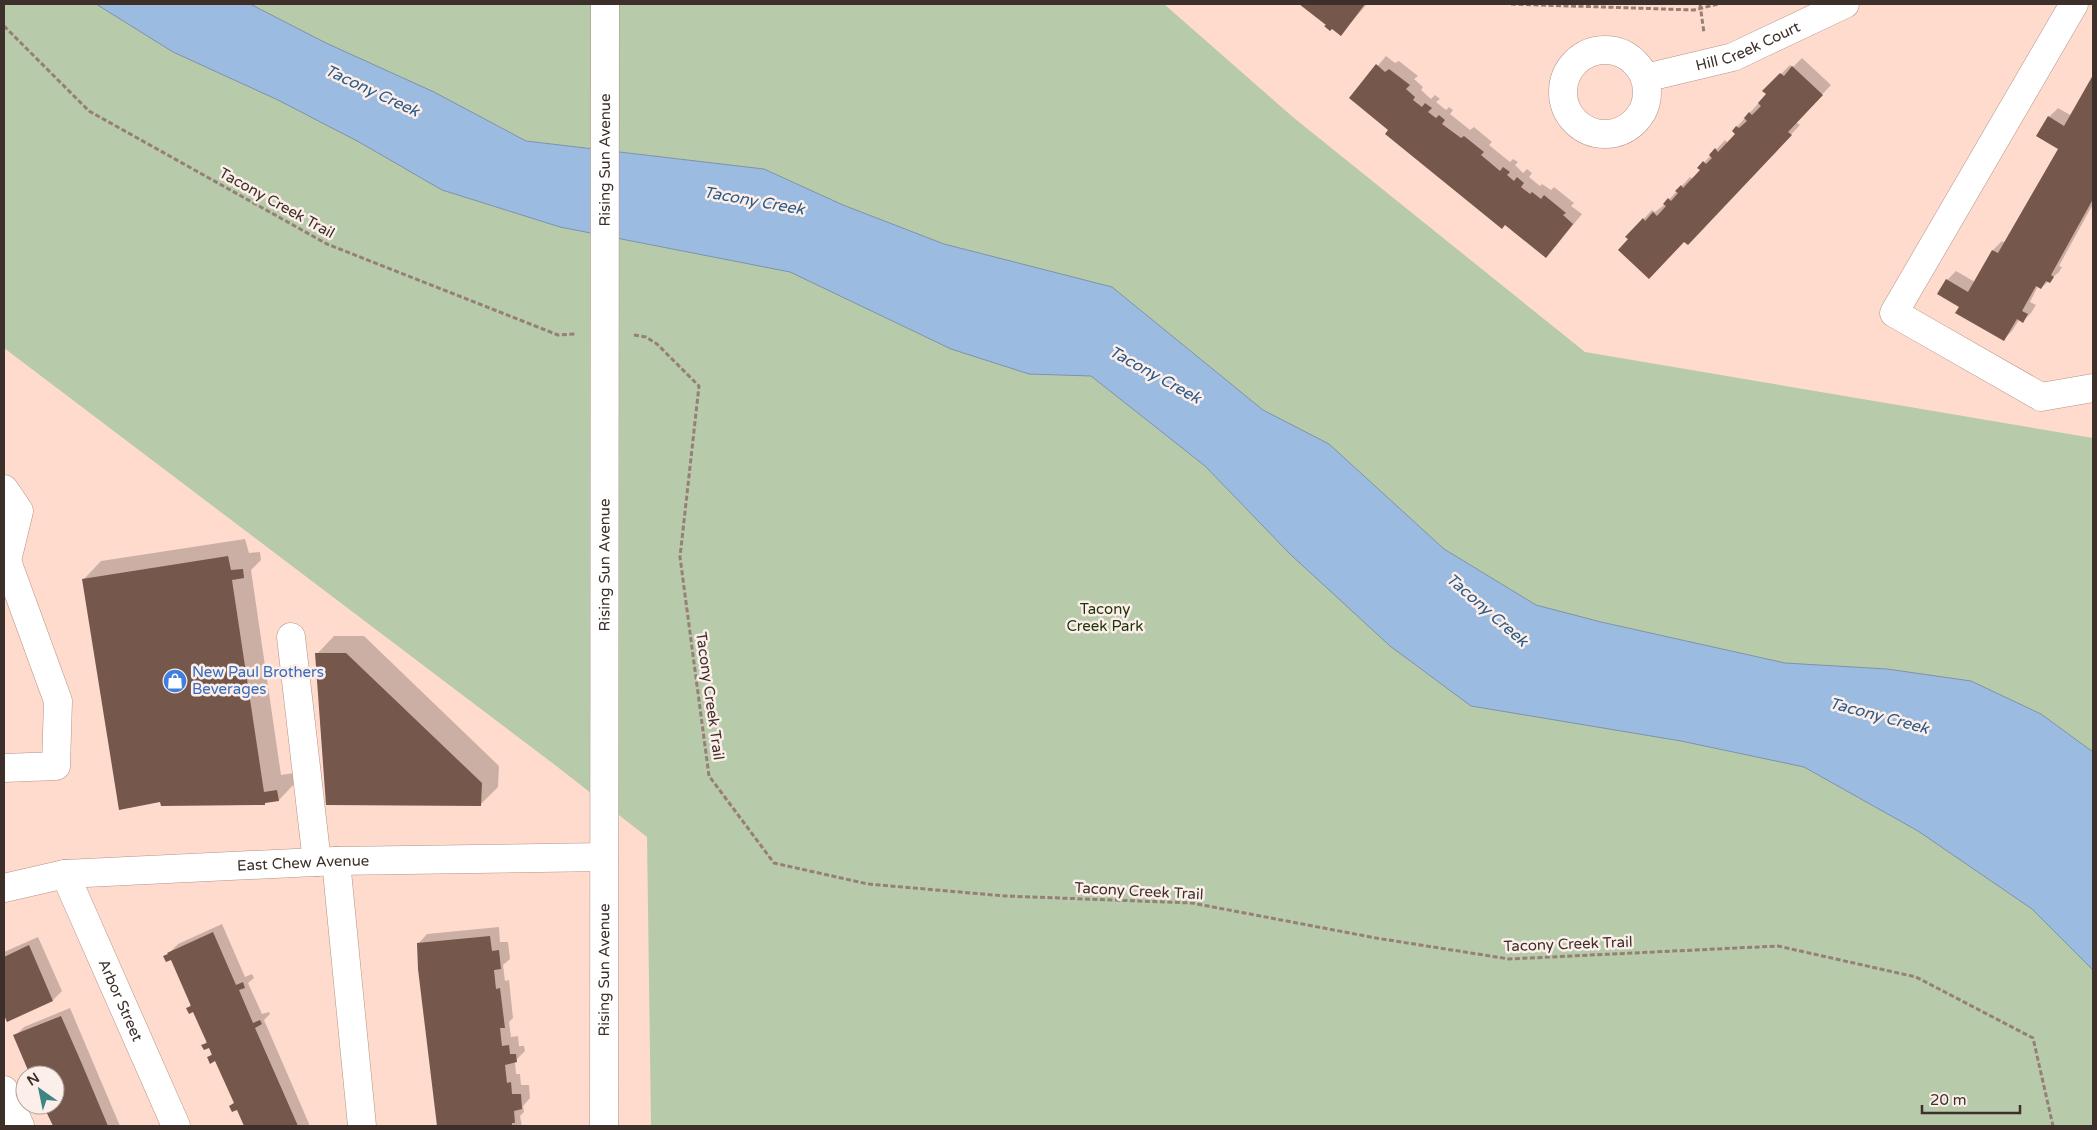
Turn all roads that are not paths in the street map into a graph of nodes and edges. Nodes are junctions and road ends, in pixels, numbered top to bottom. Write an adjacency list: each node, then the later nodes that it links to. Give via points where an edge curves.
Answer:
1 (605, 4): 10 (main road, Rising Sun Avenue)
2 (1846, 4): 4 (main road, Hill Creek Court, via 1733,57)
3 (2074, 4): 5 (main road, via 1894,313 2042,397)
4 (1646, 78)
5 (2093, 388)
6 (4, 488): 7 (main road, via 19,511)
7 (5, 567): 9 (main road, via 58,701 56,766)
8 (291, 637): 11 (main road)
9 (4, 768)
10 (604, 857): 11 (main road, East Chew Avenue); 18 (main road, Rising Sun Avenue)
11 (327, 861): 12 (main road, East Chew Avenue); 17 (main road)
12 (65, 874): 13 (main road, East Chew Avenue); 16 (main road, Arbor Street)
13 (4, 888)
14 (4, 1090): 15 (main road)
15 (20, 1126)
16 (176, 1126)
17 (362, 1126)
18 (604, 1126)

